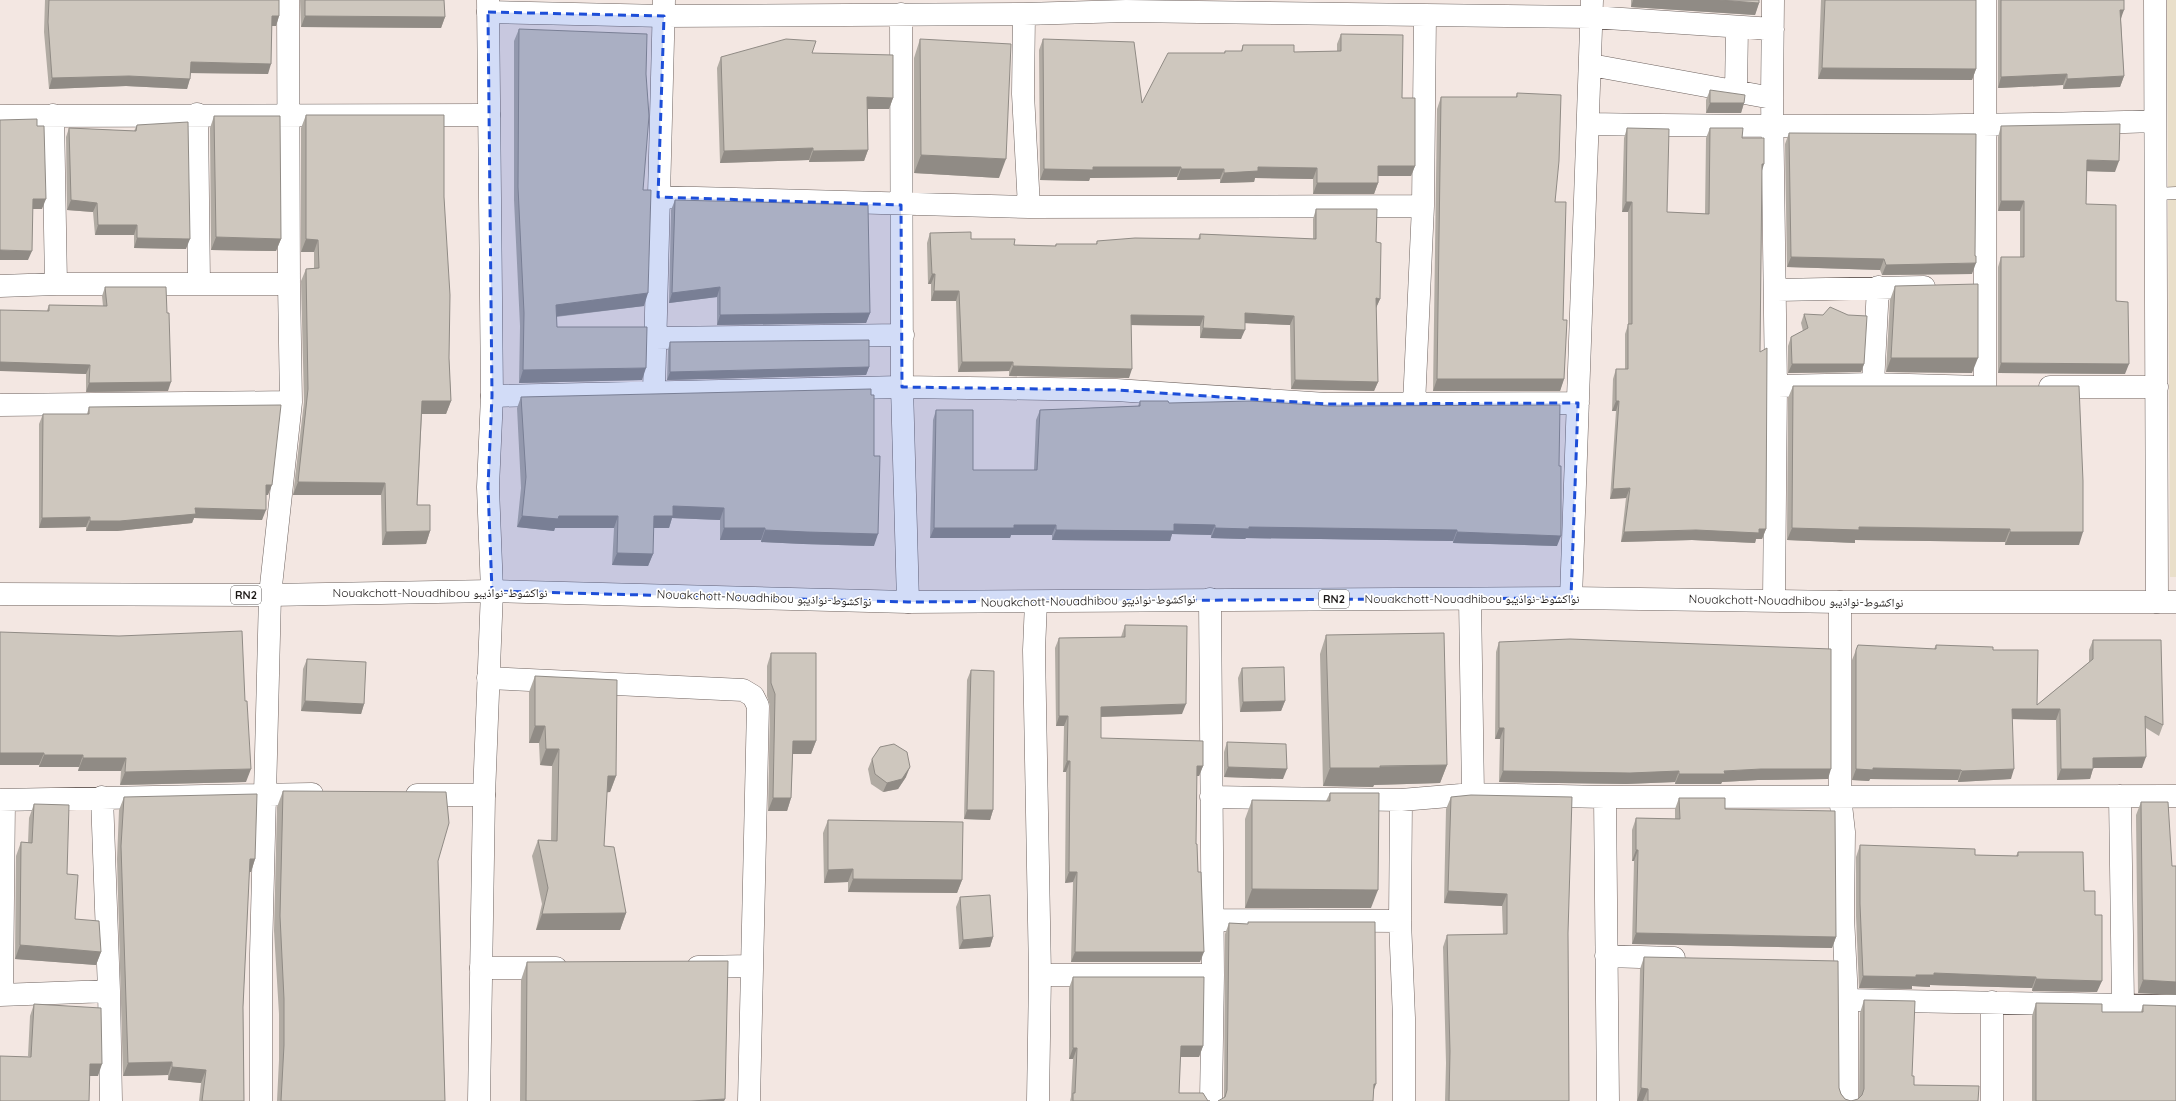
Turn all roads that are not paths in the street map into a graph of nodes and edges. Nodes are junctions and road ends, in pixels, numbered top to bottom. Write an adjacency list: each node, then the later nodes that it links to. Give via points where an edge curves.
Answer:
1 (288, 0): 19 (main road)
2 (1773, 0): 13 (main road)
3 (1985, 0): 24 (main road)
4 (2155, 0): 22 (main road)
5 (488, 6): 7 (main road); 20 (main road)
6 (1126, 6): 10 (main road); 11 (main road)
7 (664, 8): 9 (main road); 27 (main road)
8 (1592, 9): 11 (main road); 12 (main road); 14 (main road)
9 (901, 14): 10 (main road); 28 (main road)
10 (1024, 14): 30 (main road, via 1023,94)
11 (1425, 15): 29 (main road)
12 (1737, 27): 13 (main road); 15 (main road)
13 (1773, 29): 16 (main road)
14 (1591, 66): 15 (main road); 23 (main road)
15 (1736, 92): 16 (main road)
16 (1772, 98): 25 (main road)
17 (197, 114): 18 (main road); 19 (main road); 31 (main road)
18 (54, 115): 21 (main road); 32 (main road)
19 (288, 115): 20 (main road); 33 (main road)
20 (489, 115): 48 (main road)
21 (0, 116)
22 (2155, 121): 24 (main road); 26 (main road)
23 (1589, 124): 25 (main road); 50 (main road)
24 (1985, 126): 25 (main road); 35 (main road)
25 (1774, 127): 37 (main road)
26 (2166, 194): 46 (main road)
27 (658, 197): 28 (main road); 39 (main road)
28 (901, 205): 30 (main road); 38 (main road)
29 (1423, 206): 30 (main road); 52 (main road)
30 (1029, 207)
31 (199, 283): 32 (main road); 33 (main road)
32 (56, 284): 34 (main road)
33 (289, 284): 49 (main road)
34 (0, 286)
35 (1985, 286): 36 (main road); 43 (main road)
36 (1878, 287): 37 (main road); 40 (main road)
37 (1775, 290): 41 (main road)
38 (903, 335): 39 (main road); 42 (main road)
39 (655, 338): 47 (main road)
40 (1873, 384): 41 (main road); 43 (main road)
41 (1776, 386): 59 (main road)
42 (902, 387): 47 (main road); 52 (main road, via 1116,390 1326,404); 60 (main road)
43 (1985, 387): 44 (main road)
44 (2008, 387)
45 (2032, 387): 46 (main road)
46 (2157, 387): 63 (main road)
47 (654, 391): 48 (main road)
48 (492, 396): 53 (main road, via 488,487)
49 (291, 402): 51 (main road); 55 (main road)
50 (1578, 403): 52 (main road); 56 (main road)
51 (0, 405)
52 (1414, 405)
53 (492, 591): 55 (main road, Nouakchott-Nouadhibou نواكشوط-نواذيبو / RN2); 60 (main road, Nouakchott-Nouadhibou نواكشوط-نواذيبو / RN2); 64 (main road)
54 (0, 594): 55 (main road, Nouakchott-Nouadhibou نواكشوط-نواذيبو / RN2)
55 (270, 595): 65 (main road)
56 (1571, 598): 58 (main road, Nouakchott-Nouadhibou نواكشوط-نواذيبو / RN2); 59 (main road, Nouakchott-Nouadhibou نواكشوط-نواذيبو / RN2)
57 (1210, 599): 58 (main road, Nouakchott-Nouadhibou نواكشوط-نواذيبو / RN2); 61 (main road, Nouakchott-Nouadhibou نواكشوط-نواذيبو / RN2); 74 (main road)
58 (1470, 599): 66 (main road)
59 (1774, 600): 62 (main road, Nouakchott-Nouadhibou نواكشوط-نواذيبو / RN2)
60 (908, 602): 61 (main road, Nouakchott-Nouadhibou نواكشوط-نواذيبو / RN2)
61 (1036, 602): 86 (main road, via 1034,650)
62 (1840, 602): 63 (main road, Nouakchott-Nouadhibou نواكشوط-نواذيبو / RN2); 70 (main road)
63 (2167, 602)
64 (488, 678): 69 (main road); 82 (main road, via 743,690 753,696 758,706)
65 (265, 794): 67 (main road); 73 (main road); 95 (main road)
66 (1473, 794): 75 (main road); 77 (main road)
67 (335, 795)
68 (397, 795): 69 (main road)
69 (484, 795): 85 (main road)
70 (1840, 796): 71 (main road); 75 (main road); 90 (main road, via 1844,832 1843,916 1837,961)
71 (2120, 796): 72 (main road); 92 (main road)
72 (2176, 796)
73 (102, 797): 76 (main road); 88 (main road)
74 (1211, 797): 77 (main road); 78 (main road)
75 (1605, 797): 80 (main road)
76 (2, 800): 89 (main road)
77 (1401, 800): 79 (main road)
78 (1212, 920): 79 (main road); 87 (main road)
79 (1400, 921): 100 (main road)
80 (1606, 956): 81 (main road); 101 (main road)
81 (1693, 958)
82 (751, 966): 84 (main road); 97 (main road)
83 (576, 967): 85 (main road)
84 (680, 967)
85 (481, 968): 96 (main road)
86 (1040, 975): 87 (main road); 98 (main road)
87 (1212, 975): 99 (main road)
88 (109, 991): 89 (main road); 94 (main road)
89 (1, 995)
90 (1847, 1000): 91 (main road); 102 (main road)
91 (1992, 1002): 92 (main road); 103 (main road)
92 (2123, 1004): 93 (main road)
93 (2176, 1006)
94 (111, 1101)
95 (261, 1101)
96 (479, 1101)
97 (749, 1101)
98 (1038, 1101)
99 (1211, 1101)
100 (1404, 1101)
101 (1608, 1101)
102 (1847, 1101)
103 (1992, 1101)

